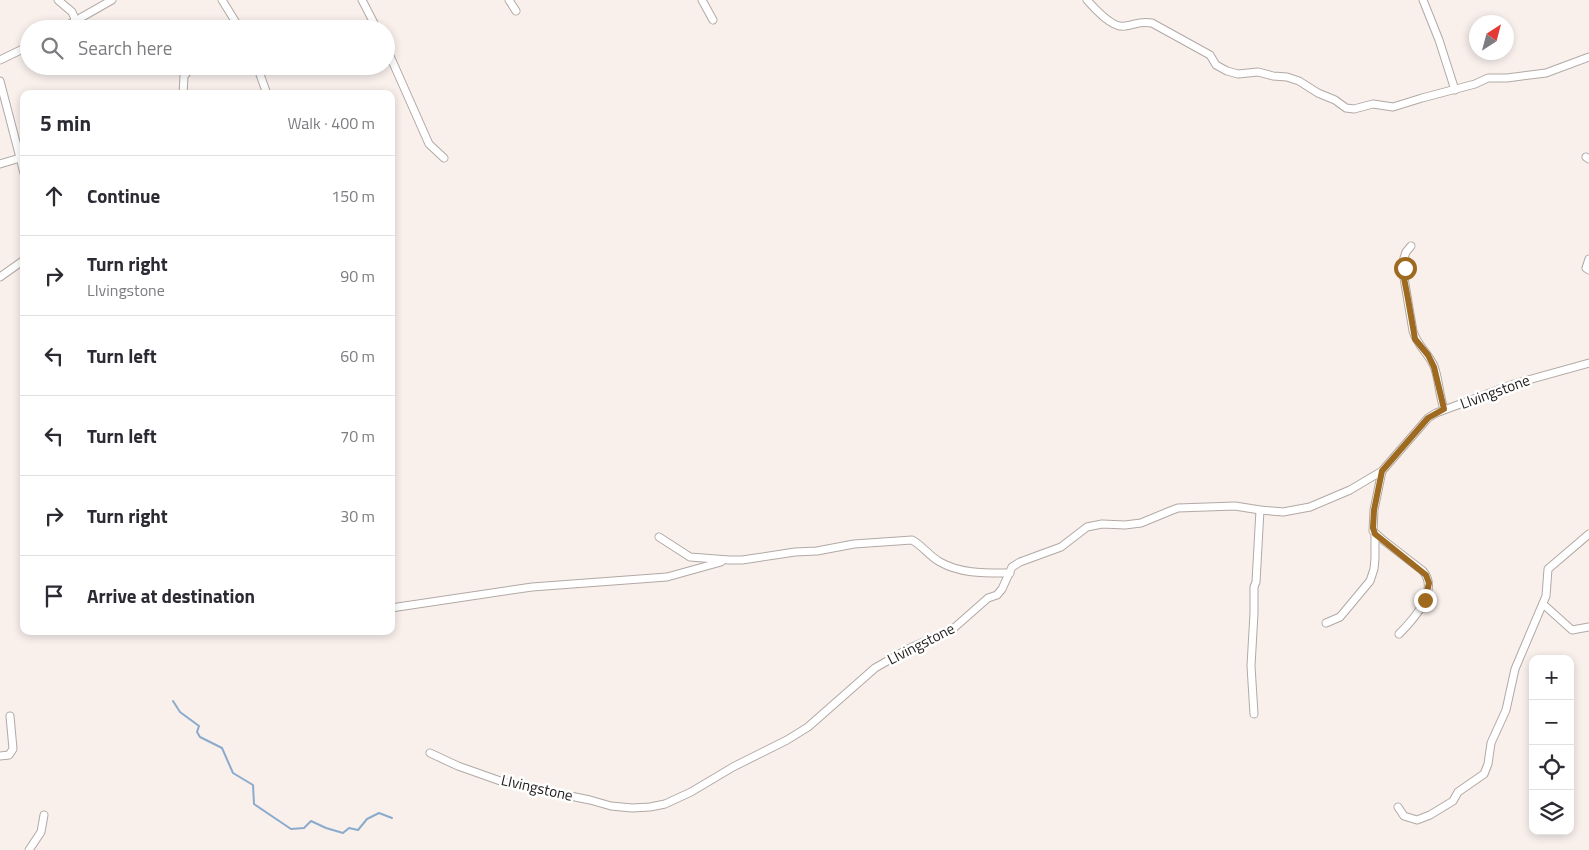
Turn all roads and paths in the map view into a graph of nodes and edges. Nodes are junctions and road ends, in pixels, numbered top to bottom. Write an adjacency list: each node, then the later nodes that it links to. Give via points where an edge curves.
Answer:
1 (58, 0): 10 (street, via 72,12)
2 (112, 0): 11 (street)
3 (222, 0): 12 (street)
4 (362, 0): 13 (street)
5 (510, 0): 9 (street)
6 (702, 0): 14 (street)
7 (1087, 0): 24 (street, via 1113,24 1152,23 1210,55 1216,65 1227,72 1258,72 1299,81 1346,108 1373,104 1392,107)
8 (1423, 0): 24 (street)
9 (516, 11)
10 (76, 20)
11 (78, 20)
12 (234, 20)
13 (372, 20)
14 (713, 20)
15 (20, 50): 17 (street)
16 (1589, 57): 24 (street, via 1546,74 1488,78)
17 (0, 60)
18 (395, 67): 26 (street, via 429,144)
19 (185, 75): 22 (street)
20 (260, 75): 23 (street)
21 (0, 81): 25 (street)
22 (183, 90)
23 (266, 90)
24 (1456, 90)
25 (20, 158): 27 (street)
26 (444, 158)
27 (0, 164)
28 (1411, 246): 34 (street, via 1404,261 1404,278 1412,325 1415,339 1434,367)
29 (1589, 259): 31 (street, via 1586,268)
30 (20, 263): 32 (street)
31 (1589, 270)
32 (0, 277)
33 (1589, 362): 34 (street, LIvingstone, via 1527,379)
34 (1444, 409): 35 (street, LIvingstone, via 1428,418)
35 (1382, 471): 36 (street, LIvingstone, via 1350,490 1310,507 1290,512); 37 (street, via 1374,510)
36 (1260, 510): 41 (street, LIvingstone, via 1235,506 1178,508 1142,523 1094,525 1061,547 1020,562); 47 (street, via 1251,659)
37 (1375, 534): 44 (street, via 1374,569 1370,580 1340,617); 46 (street, via 1423,571 1428,579 1428,590 1420,610)
38 (1589, 534): 42 (street, via 1548,569 1546,596)
39 (659, 537): 40 (street, via 690,558)
40 (728, 560): 41 (street, via 912,540 939,562 955,569); 43 (street, via 667,577 532,587)
41 (1010, 572): 49 (street, LIvingstone, via 997,595 988,598 962,622 875,668 808,727 666,804 632,808 611,806 506,783)
42 (1542, 604): 45 (street, via 1572,630); 51 (street, via 1515,669 1506,710 1491,743 1484,774 1458,792 1453,801 1417,820 1404,816)
43 (395, 607)
44 (1326, 623)
45 (1589, 627)
46 (1400, 634)
47 (1254, 714)
48 (10, 716): 50 (street, via 13,749 9,755)
49 (430, 753)
50 (0, 756)
51 (1398, 807)
52 (44, 814): 53 (street, via 41,832)
53 (29, 850)

